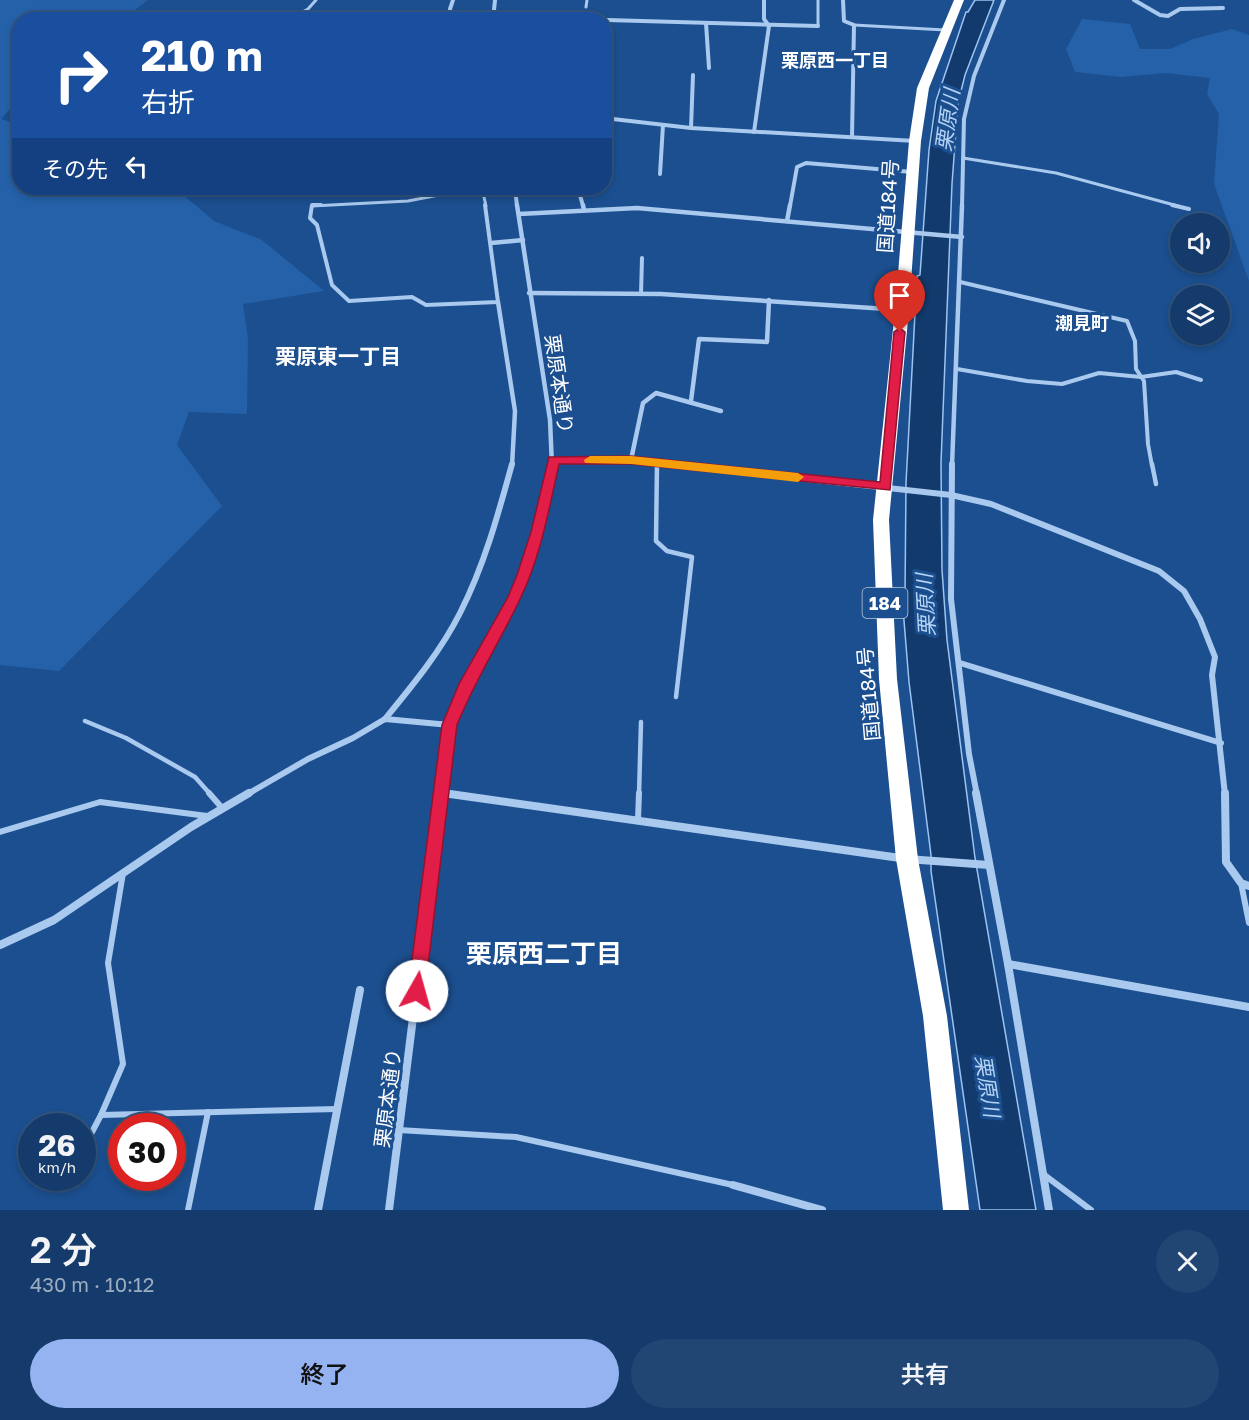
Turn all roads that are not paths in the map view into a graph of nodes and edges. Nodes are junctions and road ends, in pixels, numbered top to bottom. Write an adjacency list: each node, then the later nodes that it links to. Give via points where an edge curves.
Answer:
1 (316, 0): 11 (lane)
2 (587, 0): 9 (lane)
3 (764, 0): 14 (street)
4 (818, 0): 16 (lane)
5 (843, 0): 15 (street, via 844,21)
6 (959, 0): 17 (highway, 国道184号 / 184)
7 (1004, 0): 26 (street, via 968,98)
8 (1134, 0): 10 (street, via 1168,16 1180,9)
9 (586, 8)
10 (1223, 8)
11 (303, 12)
12 (612, 20): 13 (street)
13 (706, 23): 14 (street); 18 (street)
14 (767, 24): 16 (street); 23 (street)
15 (854, 25): 17 (lane); 24 (street)
16 (818, 26)
17 (945, 30): 25 (highway, 国道184号 / 184, via 923,88)
18 (709, 68)
19 (693, 75): 22 (street)
20 (612, 119): 21 (street)
21 (663, 125): 22 (street); 28 (street)
22 (691, 128): 23 (street)
23 (754, 132): 24 (street)
24 (852, 137): 25 (street)
25 (915, 141): 27 (highway, 国道184号 / 184)
26 (963, 158): 33 (lane, via 1056,173); 38 (street)
27 (912, 172): 36 (street, via 806,163 797,167); 37 (highway, 国道184号 / 184)
28 (660, 174)
29 (439, 195): 46 (lane, via 408,201 312,205 310,218 317,225 332,285 349,301 412,297 426,305)
30 (483, 195): 40 (lane)
31 (516, 195): 35 (street, 栗原本通り)
32 (580, 195): 34 (street)
33 (1189, 209)
34 (584, 210): 35 (street); 36 (street, via 638,208)
35 (519, 214): 39 (street, 栗原本通り)
36 (787, 221): 37 (street)
37 (915, 233): 38 (street); 47 (highway, 国道184号 / 184)
38 (962, 237): 42 (street)
39 (523, 240): 40 (street); 43 (street, 栗原本通り)
40 (491, 243): 46 (lane)
41 (642, 258): 44 (lane)
42 (960, 282): 48 (street); 49 (lane, via 1127,321)
43 (529, 293): 44 (street); 53 (street, 栗原本通り)
44 (641, 294): 45 (street)
45 (769, 300): 47 (street); 51 (street, via 767,342 699,339)
46 (498, 302): 61 (street, via 515,411 513,462 490,543 460,614 421,674)
47 (902, 309): 57 (highway, 国道184号 / 184)
48 (957, 369): 49 (lane, via 1062,384 1099,373); 58 (street)
49 (1141, 377): 50 (lane, via 1176,372); 56 (lane)
50 (1201, 380)
51 (691, 401): 52 (street); 54 (street, via 656,393 643,403)
52 (721, 411)
53 (553, 460): 54 (street); 64 (street, 栗原本通り, via 537,532 515,597 466,684)
54 (631, 460): 55 (street)
55 (657, 463): 57 (street); 60 (lane, via 656,541 667,551 692,557)
56 (1156, 484)
57 (885, 487): 58 (street); 71 (highway, 国道184号 / 184, via 880,520 888,679)
58 (951, 495): 59 (street, via 951,599); 65 (street, via 991,504 1159,571 1184,591 1200,618 1215,657 1212,675)
59 (960, 663): 65 (street); 72 (street, via 969,754)
60 (676, 697)
61 (385, 719): 64 (street); 67 (street)
62 (85, 721): 67 (lane, via 126,738 195,777)
63 (641, 722): 69 (lane)
64 (450, 725): 66 (street, 栗原本通り)
65 (1221, 743): 74 (street, via 1226,862)
66 (441, 793): 69 (street); 85 (street, 栗原本通り)
67 (223, 809): 68 (street)
68 (210, 817): 70 (lane, via 100,802); 73 (street)
69 (638, 820): 71 (street)
70 (0, 832)
71 (908, 859): 72 (street); 92 (highway, 国道184号 / 184, via 935,1016)
72 (989, 865): 78 (street)
73 (123, 873): 77 (street, via 54,920); 83 (lane, via 108,963 123,1064)
74 (1241, 883): 75 (street); 76 (lane)
75 (1249, 886)
76 (1249, 923)
77 (0, 945)
78 (1008, 964): 80 (street); 86 (street)
79 (360, 990): 81 (street)
80 (1249, 1007)
81 (338, 1109): 82 (lane); 89 (street)
82 (208, 1112): 83 (lane); 88 (lane)
83 (101, 1115): 84 (lane)
84 (96, 1124)
85 (399, 1130): 87 (lane, via 516,1137); 90 (street, 栗原本通り)
86 (1042, 1174): 93 (street); 94 (lane)
87 (733, 1185): 91 (street)
88 (188, 1210)
89 (318, 1210)
90 (389, 1210)
91 (822, 1210)
92 (956, 1210)
93 (1048, 1210)
94 (1091, 1210)

